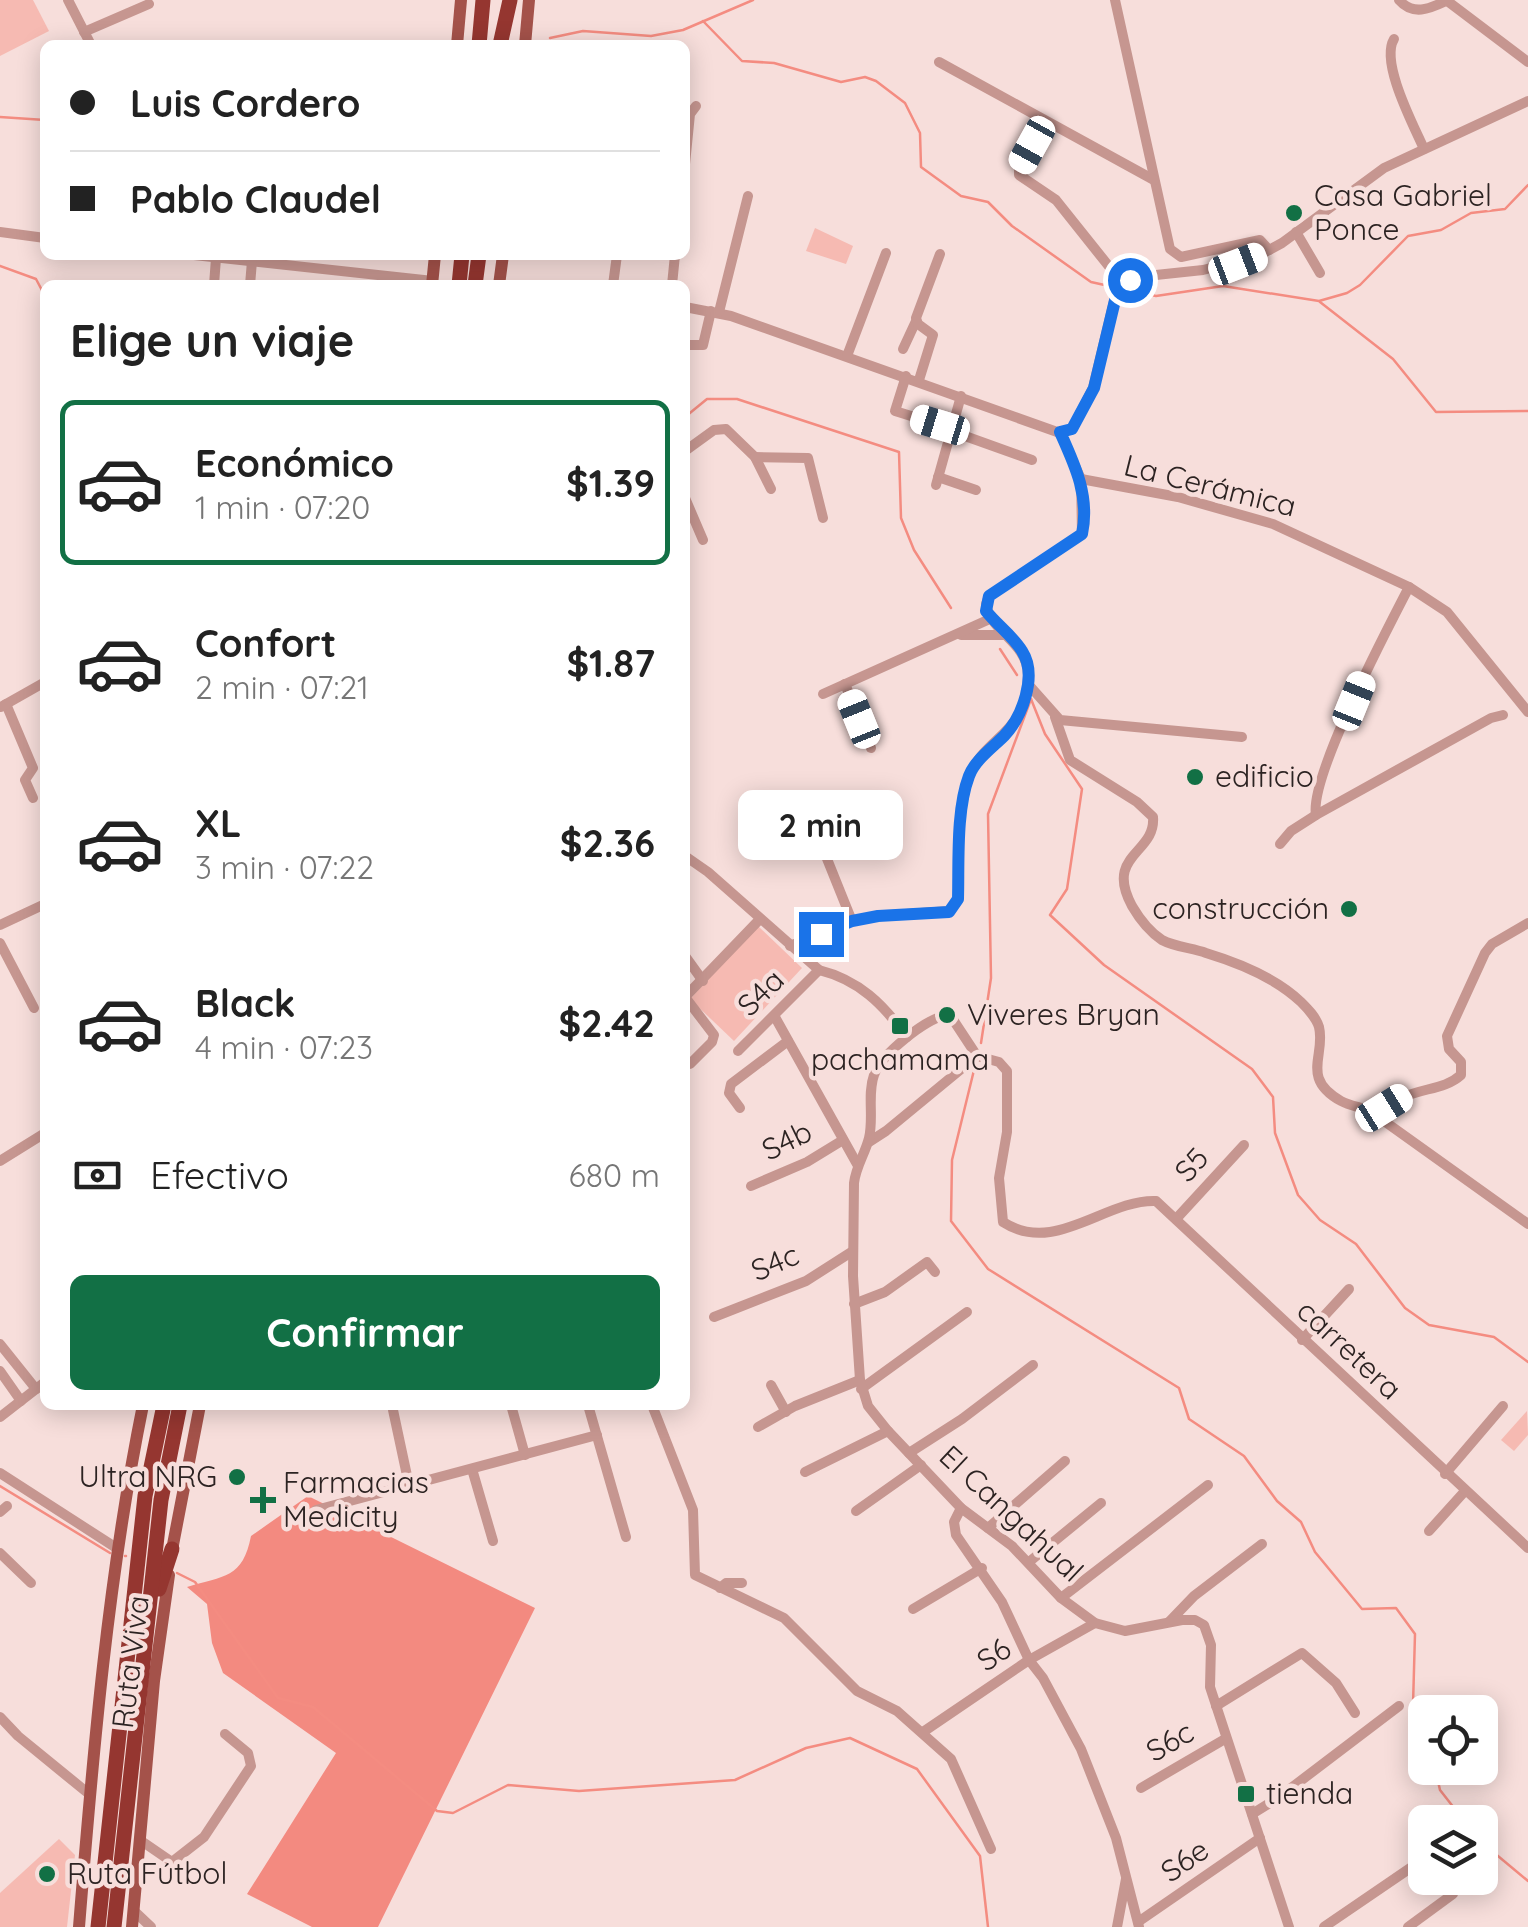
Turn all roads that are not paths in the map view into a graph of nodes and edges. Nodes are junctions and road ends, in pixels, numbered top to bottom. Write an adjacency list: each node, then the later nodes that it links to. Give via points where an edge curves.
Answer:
1 (68, 0): 11 (street)
2 (461, 0): 14 (main road)
3 (481, 0): 15 (highway)
4 (502, 0): 16 (highway)
5 (510, 0): 17 (highway)
6 (528, 0): 18 (main road)
7 (1115, 0): 26 (street)
8 (1399, 0): 9 (street, via 1421,10)
9 (1446, 0): 20 (street)
10 (149, 4): 11 (street)
11 (84, 32): 13 (street)
12 (1394, 38): 25 (street, via 1390,64)
13 (88, 40)
14 (457, 40)
15 (479, 40)
16 (499, 40)
17 (500, 40)
18 (526, 40)
19 (938, 62): 24 (street)
20 (1528, 62)
21 (1528, 101): 25 (street)
22 (696, 106): 23 (street)
23 (690, 114)
24 (1045, 122): 26 (street); 39 (street, via 1019,175 1056,200)
25 (1424, 149): 29 (street, via 1356,185)
26 (1154, 180): 31 (street, via 1177,256 1260,240)
27 (748, 196): 41 (street)
28 (0, 232): 30 (street)
29 (1296, 232): 31 (street); 36 (street)
30 (40, 237)
31 (1268, 250): 39 (street, via 1238,264)
32 (886, 254): 45 (street)
33 (940, 254): 42 (street)
34 (248, 260): 35 (street)
35 (252, 261): 37 (street); 38 (street)
36 (1320, 273)
37 (250, 280)
38 (373, 280)
39 (1123, 284): 50 (street, via 1086,406 1072,429)
40 (690, 308): 41 (street)
41 (715, 311): 43 (street, via 703,345); 45 (street)
42 (916, 321): 44 (street); 47 (street, via 933,335)
43 (690, 345)
44 (903, 348)
45 (846, 356): 46 (street)
46 (906, 376): 47 (street); 49 (street, via 895,410)
47 (919, 380): 48 (street)
48 (962, 396): 49 (street); 50 (street)
49 (946, 428): 53 (street); 56 (street, via 937,481)
50 (1060, 432): 54 (street, La Cerámica)
51 (690, 447): 52 (street, via 726,429)
52 (756, 457): 55 (street); 58 (street, via 808,458)
53 (1032, 460)
54 (1081, 479): 60 (street, La Cerámica, via 1273,524); 61 (street, via 1082,534 989,596)
55 (771, 489)
56 (976, 490)
57 (690, 510): 59 (street)
58 (824, 518)
59 (703, 540)
60 (1409, 587): 69 (street, La Cerámica, via 1447,612); 75 (street, via 1324,772)
61 (992, 618): 62 (street); 63 (street)
62 (1008, 635): 63 (street); 65 (street, via 1026,660)
63 (950, 637): 64 (street)
64 (845, 684): 67 (street); 73 (street)
65 (1028, 684): 71 (street); 81 (street, via 1017,720 967,780 954,907)
66 (40, 685): 68 (street)
67 (823, 694)
68 (3, 706): 74 (street, via 33,768 25,780)
69 (1528, 712)
70 (1503, 715): 75 (street)
71 (1055, 717): 72 (street); 99 (street, via 1070,760 1152,818 1152,830 1122,875 1132,906 1151,932 1241,965 1291,994 1318,1022 1315,1064 1324,1085 1341,1101)
72 (1242, 737)
73 (871, 748)
74 (33, 798)
75 (1316, 815): 77 (street)
76 (815, 829): 81 (street)
77 (1280, 844)
78 (690, 860): 80 (street)
79 (40, 906): 83 (street)
80 (760, 919): 85 (street); 88 (street)
81 (852, 921): 85 (street)
82 (1528, 923): 99 (street, via 1485,953 1447,1036 1461,1075 1408,1093)
83 (0, 925)
84 (0, 943): 91 (street)
85 (790, 946): 87 (street)
86 (690, 963): 88 (street)
87 (819, 970): 92 (street, S4a); 93 (street, via 867,992)
88 (703, 981): 89 (street)
89 (690, 993)
90 (690, 1004): 97 (street, via 714,1035)
91 (34, 1008)
92 (775, 1017): 94 (street); 95 (street, S4a)
93 (907, 1037): 96 (street, via 946,1015); 102 (street, El Cangahual, via 874,1075)
94 (788, 1042): 98 (street, via 731,1084); 101 (street)
95 (738, 1051)
96 (978, 1056): 102 (street); 107 (street, carretera, via 1008,1071 1002,1222 1023,1231 1056,1231 1156,1201)
97 (690, 1064)
98 (740, 1108)
99 (1378, 1117): 108 (street)
100 (40, 1136): 104 (street)
101 (843, 1140): 105 (street); 106 (street, S4b)
102 (869, 1142): 105 (street, El Cangahual)
103 (1244, 1144): 107 (street, S5)
104 (0, 1161)
105 (857, 1164): 109 (street, El Cangahual)
106 (751, 1186)
107 (1176, 1219): 115 (street, carretera)
108 (1528, 1224)
109 (853, 1251): 112 (street, El Cangahual); 114 (street, S4c, via 806,1281)
110 (935, 1272): 112 (street, via 927,1262 885,1292)
111 (1348, 1289): 115 (street)
112 (854, 1304): 120 (street, El Cangahual)
113 (967, 1312): 120 (street)
114 (714, 1317)
115 (1302, 1340): 144 (street, carretera)
116 (0, 1344): 121 (street)
117 (1033, 1365): 137 (street)
118 (0, 1371): 122 (street)
119 (771, 1385): 132 (street)
120 (860, 1385): 132 (street); 135 (street, El Cangahual)
121 (40, 1386): 122 (street)
122 (21, 1401): 133 (street)
123 (1502, 1406): 144 (street)
124 (142, 1410): 159 (main road, Ruta Viva)
125 (163, 1410): 191 (highway, Ruta Viva, via 145,1496)
126 (179, 1410): 170 (highway, Ruta Viva)
127 (199, 1410): 157 (main road, Ruta Viva)
128 (393, 1410): 146 (street)
129 (512, 1410): 138 (street)
130 (590, 1410): 136 (street)
131 (654, 1410): 165 (street, via 693,1510 696,1575)
132 (786, 1412): 134 (street)
133 (0, 1417)
134 (758, 1427)
135 (888, 1431): 137 (street, El Cangahual); 142 (street)
136 (597, 1435): 138 (street); 154 (street)
137 (910, 1452): 140 (street, El Cangahual)
138 (525, 1454): 141 (street)
139 (1065, 1461): 152 (street)
140 (921, 1465): 149 (street, El Cangahual); 151 (street)
141 (472, 1468): 146 (street); 155 (street)
142 (805, 1472)
143 (0, 1473): 159 (street)
144 (1446, 1474): 147 (street, carretera)
145 (1208, 1485): 166 (street)
146 (409, 1486): 150 (street)
147 (1464, 1491): 153 (street); 158 (street, carretera)
148 (1102, 1503): 161 (street)
149 (960, 1508): 152 (street, El Cangahual); 162 (street, via 956,1534)
150 (316, 1510)
151 (856, 1511)
152 (988, 1528): 161 (street, El Cangahual)
153 (1430, 1531)
154 (626, 1537)
155 (492, 1541)
156 (1262, 1544): 168 (street)
157 (172, 1548): 170 (highway); 183 (main road, Ruta Viva)
158 (1528, 1548)
159 (118, 1549): 180 (main road, Ruta Viva)
160 (0, 1553): 163 (street)
161 (1029, 1562): 166 (street, El Cangahual)
162 (982, 1568): 167 (street); 171 (street)
163 (31, 1583)
164 (742, 1583): 165 (street)
165 (720, 1588): 176 (street, via 784,1618 857,1691)
166 (1060, 1598): 169 (street, El Cangahual)
167 (913, 1609)
168 (1169, 1622): 169 (street, El Cangahual, via 1125,1630); 172 (street, El Cangahual, via 1195,1620 1210,1634 1208,1674)
169 (1095, 1623): 171 (street, S6)
170 (144, 1646): 192 (highway, Ruta Viva)
171 (1029, 1660): 176 (street, S6); 186 (street, via 1099,1790)
172 (1216, 1706): 174 (street, via 1302,1653 1336,1683); 178 (street, El Cangahual)
173 (1399, 1706): 181 (street)
174 (1355, 1713)
175 (0, 1717): 180 (street)
176 (923, 1732): 184 (street, via 951,1759)
177 (224, 1734): 183 (street, via 248,1753 251,1766 204,1837 172,1862)
178 (1225, 1739): 179 (street, S6c); 181 (street, El Cangahual)
179 (1141, 1788)
180 (89, 1794): 190 (main road, Ruta Viva)
181 (1252, 1814): 182 (street, El Cangahual)
182 (1260, 1838): 189 (street, S6e); 196 (street, El Cangahual)
183 (140, 1840): 188 (main road, Ruta Viva)
184 (991, 1849)
185 (1408, 1870): 197 (street)
186 (1126, 1878): 189 (street); 195 (street)
187 (1452, 1895): 198 (street)
188 (133, 1910): 193 (main road, Ruta Viva); 194 (street)
189 (1138, 1925)
190 (79, 1927)
191 (98, 1927)
192 (114, 1927)
193 (132, 1927)
194 (151, 1927)
195 (1117, 1927)
196 (1289, 1927)
197 (1324, 1927)
198 (1408, 1927)

